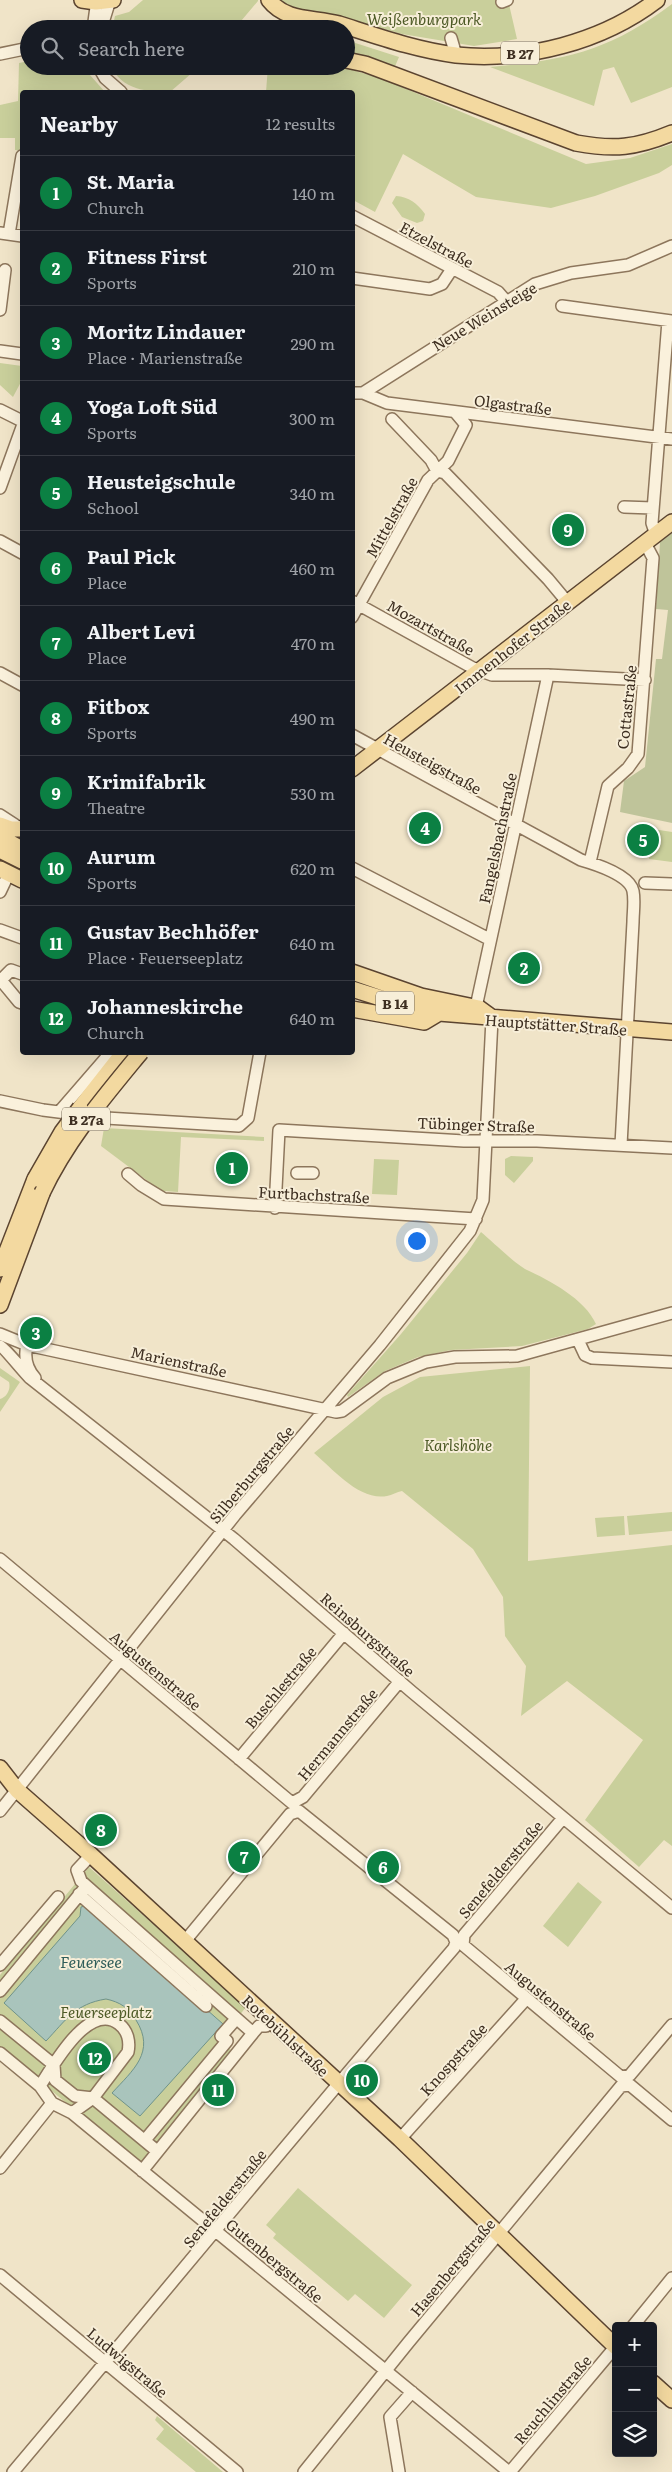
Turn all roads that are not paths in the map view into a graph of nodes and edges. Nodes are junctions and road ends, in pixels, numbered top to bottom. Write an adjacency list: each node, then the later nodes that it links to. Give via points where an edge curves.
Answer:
1 (269, 0): 6 (main road, B 27)
2 (657, 0): 11 (main road, B 27, via 628,20 583,39 544,50)
3 (102, 1): 4 (street); 5 (street)
4 (96, 20)
5 (101, 20)
6 (298, 20)
7 (355, 29): 11 (main road, B 27)
8 (451, 38): 11 (street)
9 (20, 50): 10 (street)
10 (0, 54)
11 (456, 55)
12 (355, 62): 15 (main road, via 576,143 605,148 633,147)
13 (103, 75): 14 (street)
14 (119, 90)
15 (672, 133)
16 (20, 165): 18 (street)
17 (355, 218): 21 (street, Etzelstraße)
18 (4, 234): 19 (street)
19 (20, 236)
20 (672, 246): 24 (street, Neue Weinsteige, via 628,265 552,278)
21 (452, 269): 23 (street, via 442,284 430,288); 24 (street, Etzelstraße, via 498,292)
22 (4, 270): 26 (street)
23 (355, 278)
24 (506, 301): 30 (street, Neue Weinsteige)
25 (562, 306): 27 (street)
26 (0, 310)
27 (670, 321): 36 (street, Cottastraße)
28 (0, 351): 29 (street)
29 (20, 354)
30 (358, 392): 32 (street, Olgastraße, via 387,403)
31 (0, 410): 33 (street)
32 (455, 412): 36 (street, Olgastraße); 38 (street, Mittelstraße, via 466,425 448,460)
33 (20, 419)
34 (392, 420): 38 (street)
35 (20, 433): 39 (street)
36 (658, 438): 37 (street, Olgastraße); 41 (street, Cottastraße)
37 (672, 440)
38 (437, 471): 46 (street, Mittelstraße, via 428,480); 47 (street, via 445,473)
39 (0, 488)
40 (624, 507): 41 (street)
41 (653, 508): 43 (street, Cottastraße)
42 (672, 522): 43 (main road, Immenhofer Straße)
43 (650, 539): 47 (main road, Immenhofer Straße); 51 (street, Cottastraße, via 653,558)
44 (0, 541): 45 (street)
45 (20, 552)
46 (356, 603): 48 (street, Mozartstraße)
47 (568, 603): 48 (main road, Immenhofer Straße)
48 (479, 671): 50 (street, Mozartstraße, via 507,676); 54 (main road, Immenhofer Straße)
49 (0, 673): 52 (street)
50 (548, 675): 51 (street, Mozartstraße); 58 (street, Fangelsbachstraße)
51 (645, 680): 65 (street, Cottastraße, via 638,754 608,786)
52 (20, 684)
53 (355, 737): 54 (street, Heusteigstraße)
54 (378, 749): 55 (main road, Immenhofer Straße); 58 (street, Heusteigstraße)
55 (355, 767)
56 (0, 815): 59 (street)
57 (0, 825): 60 (main road)
58 (515, 825): 65 (street, Heusteigstraße); 73 (street, Fangelsbachstraße)
59 (20, 828)
60 (20, 829)
61 (0, 837): 62 (main road)
62 (20, 848)
63 (0, 850): 64 (main road)
64 (20, 860)
65 (590, 862): 83 (street, Heusteigstraße, via 624,878 634,893)
66 (355, 870): 73 (street)
67 (10, 874): 70 (street)
68 (645, 883): 69 (street)
69 (672, 884)
70 (0, 892)
71 (0, 930): 72 (street)
72 (20, 937)
73 (489, 939): 79 (street, Fangelsbachstraße)
74 (20, 973): 76 (street, via 12,970)
75 (355, 973): 79 (main road, via 422,996)
76 (1, 979): 78 (street)
77 (355, 990): 81 (main road, Hauptstätter Straße / B 14)
78 (20, 1002)
79 (476, 1007): 82 (main road, via 487,1012)
80 (355, 1010): 81 (main road, Hauptstätter Straße, via 424,1022)
81 (440, 1013): 82 (main road, Hauptstätter Straße / B 14)
82 (492, 1019): 83 (main road, Hauptstätter Straße / B 14); 91 (street)
83 (627, 1029): 84 (main road, Hauptstätter Straße / B 14); 92 (street)
84 (672, 1032)
85 (108, 1055): 90 (street)
86 (122, 1055): 99 (main road, B 27a, bridge, via 62,1132 35,1179)
87 (139, 1055): 100 (main road, B 27a, bridge, via 72,1139 54,1169)
88 (259, 1055): 90 (street, via 248,1118 235,1127)
89 (0, 1101): 90 (street)
90 (58, 1112)
91 (485, 1141): 92 (street, Tübinger Straße); 97 (street, Tübinger Straße, via 279,1130); 98 (street, Silberburgstraße, via 483,1200)
92 (621, 1145): 93 (street, Tübinger Straße)
93 (672, 1148)
94 (297, 1172): 95 (street)
95 (313, 1173)
96 (128, 1174): 97 (street, Furtbachstraße, via 164,1199)
97 (274, 1208): 98 (street, Furtbachstraße)
98 (476, 1219): 108 (street, Silberburgstraße, via 460,1246)
99 (0, 1268)
100 (0, 1305)
101 (672, 1313): 103 (street)
102 (0, 1334): 104 (street, Marienstraße)
103 (578, 1340): 106 (street, via 585,1355 592,1358); 108 (street, via 504,1357 455,1357 426,1362 388,1378 342,1411)
104 (27, 1345): 105 (street, Marienstraße); 107 (street, Reinsburgstraße, via 28,1366); 108 (street, Marienstraße, via 292,1401)
105 (2, 1346): 107 (street, Reinsburgstraße, via 17,1366)
106 (672, 1362)
107 (41, 1386): 109 (street, Reinsburgstraße)
108 (324, 1411): 109 (street, Silberburgstraße)
109 (223, 1530): 111 (street, Reinsburgstraße); 112 (street, Silberburgstraße)
110 (0, 1560): 112 (street, Augustenstraße)
111 (344, 1633): 113 (street, Reinsburgstraße); 114 (street, Buschlestraße)
112 (120, 1660): 114 (street, Augustenstraße); 117 (street, Silberburgstraße)
113 (400, 1681): 118 (street, Hermannstraße); 120 (street, Reinsburgstraße)
114 (239, 1759): 118 (street, Augustenstraße)
115 (0, 1768): 117 (main road, Rotebühlstraße)
116 (0, 1782): 117 (main road, Rotebühlstraße)
117 (17, 1790): 119 (street, Silberburgstraße); 121 (main road, Rotebühlstraße)
118 (295, 1807): 125 (street, Hermannstraße); 126 (street, Augustenstraße)
119 (0, 1811)
120 (563, 1818): 124 (street, Reinsburgstraße); 126 (street, Senefelderstraße)
121 (91, 1855): 122 (street, via 77,1870); 125 (main road, Rotebühlstraße)
122 (83, 1890): 128 (street); 130 (street); 131 (street)
123 (58, 1897): 127 (street)
124 (672, 1908)
125 (185, 1941): 132 (main road, Rotebühlstraße)
126 (459, 1942): 129 (street, Augustenstraße); 139 (street, Senefelderstraße)
127 (0, 1965)
128 (0, 1992)
129 (526, 1999): 138 (street, Augustenstraße); 145 (street, Knospstraße)
130 (206, 2006)
131 (236, 2019): 135 (street); 146 (street, via 222,2036 227,2041)
132 (271, 2020): 135 (street); 139 (main road, Rotebühlstraße)
133 (0, 2021): 137 (street)
134 (672, 2025): 138 (street, Hasenbergstraße)
135 (253, 2032): 147 (street)
136 (0, 2053): 140 (street, Gutenbergstraße)
137 (54, 2065): 140 (street); 141 (street, via 56,2080 66,2089 75,2096); 141 (street, via 88,2023 106,2018 117,2022 127,2033 128,2052)
138 (624, 2081): 144 (street, Augustenstraße); 151 (street, Hasenbergstraße)
139 (338, 2084): 145 (main road, Rotebühlstraße); 150 (street, Senefelderstraße)
140 (40, 2086): 142 (street, Gutenbergstraße)
141 (93, 2098): 143 (street); 146 (street)
142 (52, 2103): 143 (street, Gutenbergstraße); 148 (street)
143 (72, 2113): 149 (street, Gutenbergstraße)
144 (672, 2120)
145 (400, 2139): 151 (main road, Rotebühlstraße)
146 (145, 2140): 147 (street)
147 (157, 2151): 149 (street)
148 (0, 2168)
149 (142, 2171): 150 (street, Gutenbergstraße)
150 (216, 2231): 157 (street, Senefelderstraße); 158 (street, Gutenbergstraße)
151 (498, 2234): 155 (main road, Rotebühlstraße); 158 (street, Hasenbergstraße)
152 (0, 2275): 157 (street, Ludwigstraße)
153 (672, 2278): 154 (street)
154 (636, 2322)
155 (612, 2342)
156 (612, 2351): 166 (street, Reuchlinstraße)
157 (105, 2364): 162 (street, Senefelderstraße); 163 (street, Ludwigstraße)
158 (385, 2371): 160 (street, Gutenbergstraße); 164 (street, Hasenbergstraße)
159 (657, 2386): 161 (main road)
160 (412, 2392): 165 (street, via 390,2417); 166 (street, Gutenbergstraße)
161 (672, 2400)
162 (13, 2472)
163 (237, 2472)
164 (304, 2472)
165 (399, 2472)
166 (510, 2472)

